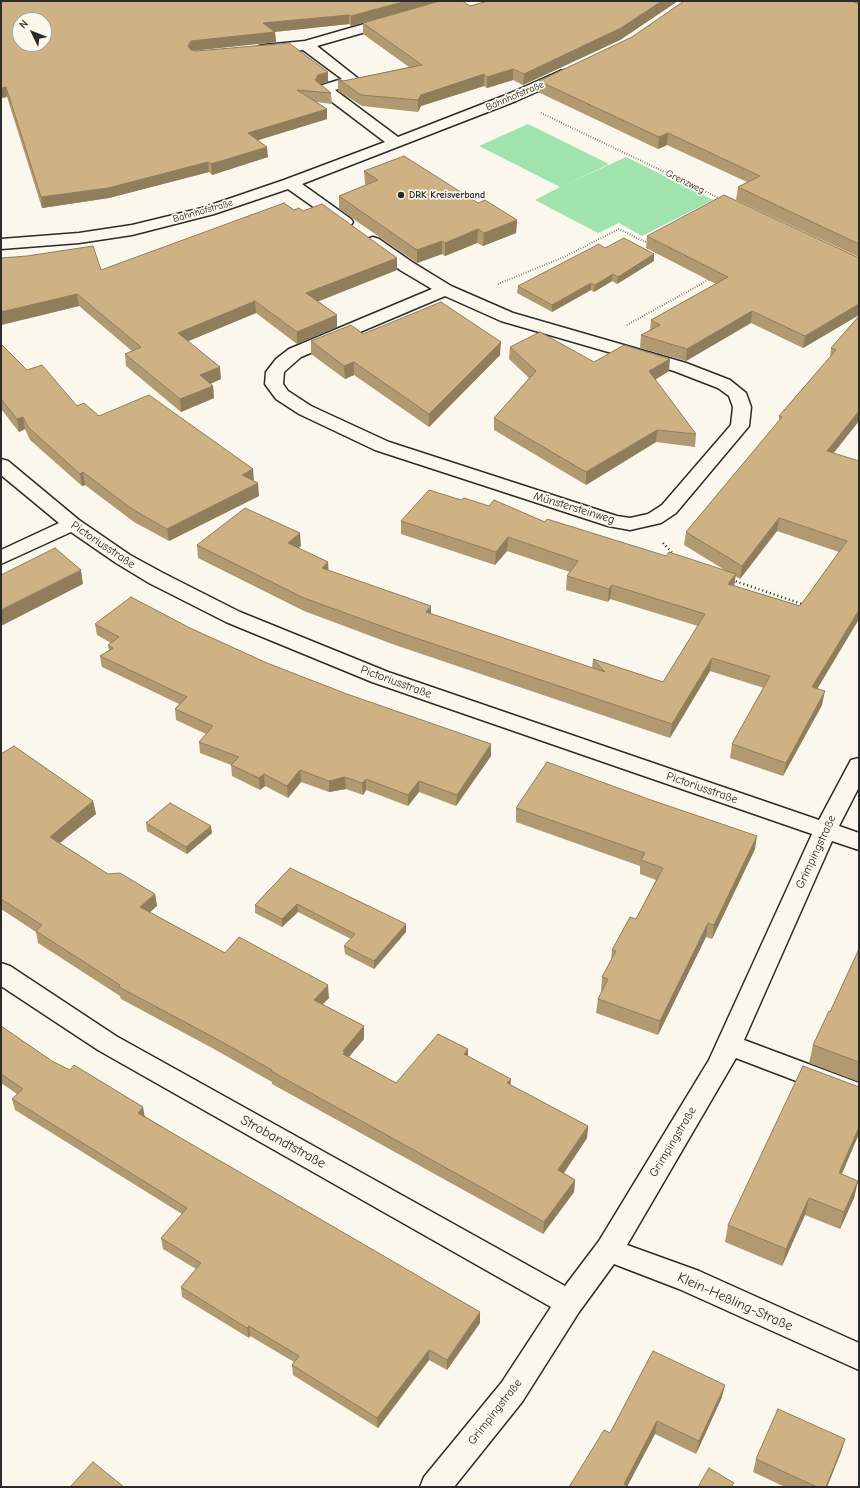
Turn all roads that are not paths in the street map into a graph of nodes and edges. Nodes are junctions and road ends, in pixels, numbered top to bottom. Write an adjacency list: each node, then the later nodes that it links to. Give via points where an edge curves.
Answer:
1 (404, 17): 2 (street)
2 (306, 45): 3 (street); 5 (street, via 354,80 324,89)
3 (251, 50)
4 (581, 67): 5 (street, Bahnhofstraße, via 511,98)
5 (396, 143): 6 (street, Bahnhofstraße)
6 (290, 183): 7 (street, Bahnhofstraße, via 208,211 132,230 79,238); 8 (street, Münstersteinweg, via 406,266)
7 (1, 244)
8 (446, 290): 8 (street, Münstersteinweg, via 507,317 704,375 724,384 737,392 742,407 740,426 669,509 643,523 615,522 382,446 305,410 282,395 274,384 275,372 295,353)
9 (1, 465): 10 (street, Pictoriusstraße)
10 (72, 524): 11 (street); 13 (street, Pictoriusstraße, via 123,559 233,617 380,677)
11 (1, 558)
12 (859, 766): 13 (street, Grimpingstraße)
13 (825, 831): 14 (street, Pictoriusstraße); 16 (street, Grimpingstraße)
14 (859, 842)
15 (1, 973): 19 (street, Strobandtstraße, via 107,1043)
16 (728, 1045): 17 (street); 18 (street, Grimpingstraße, via 720,1065)
17 (859, 1094)
18 (609, 1250): 19 (street, Grimpingstraße); 20 (street, Klein-Heßling-Straße, via 689,1280)
19 (569, 1303): 21 (street, Grimpingstraße, via 512,1392)
20 (859, 1357)
21 (435, 1487)

